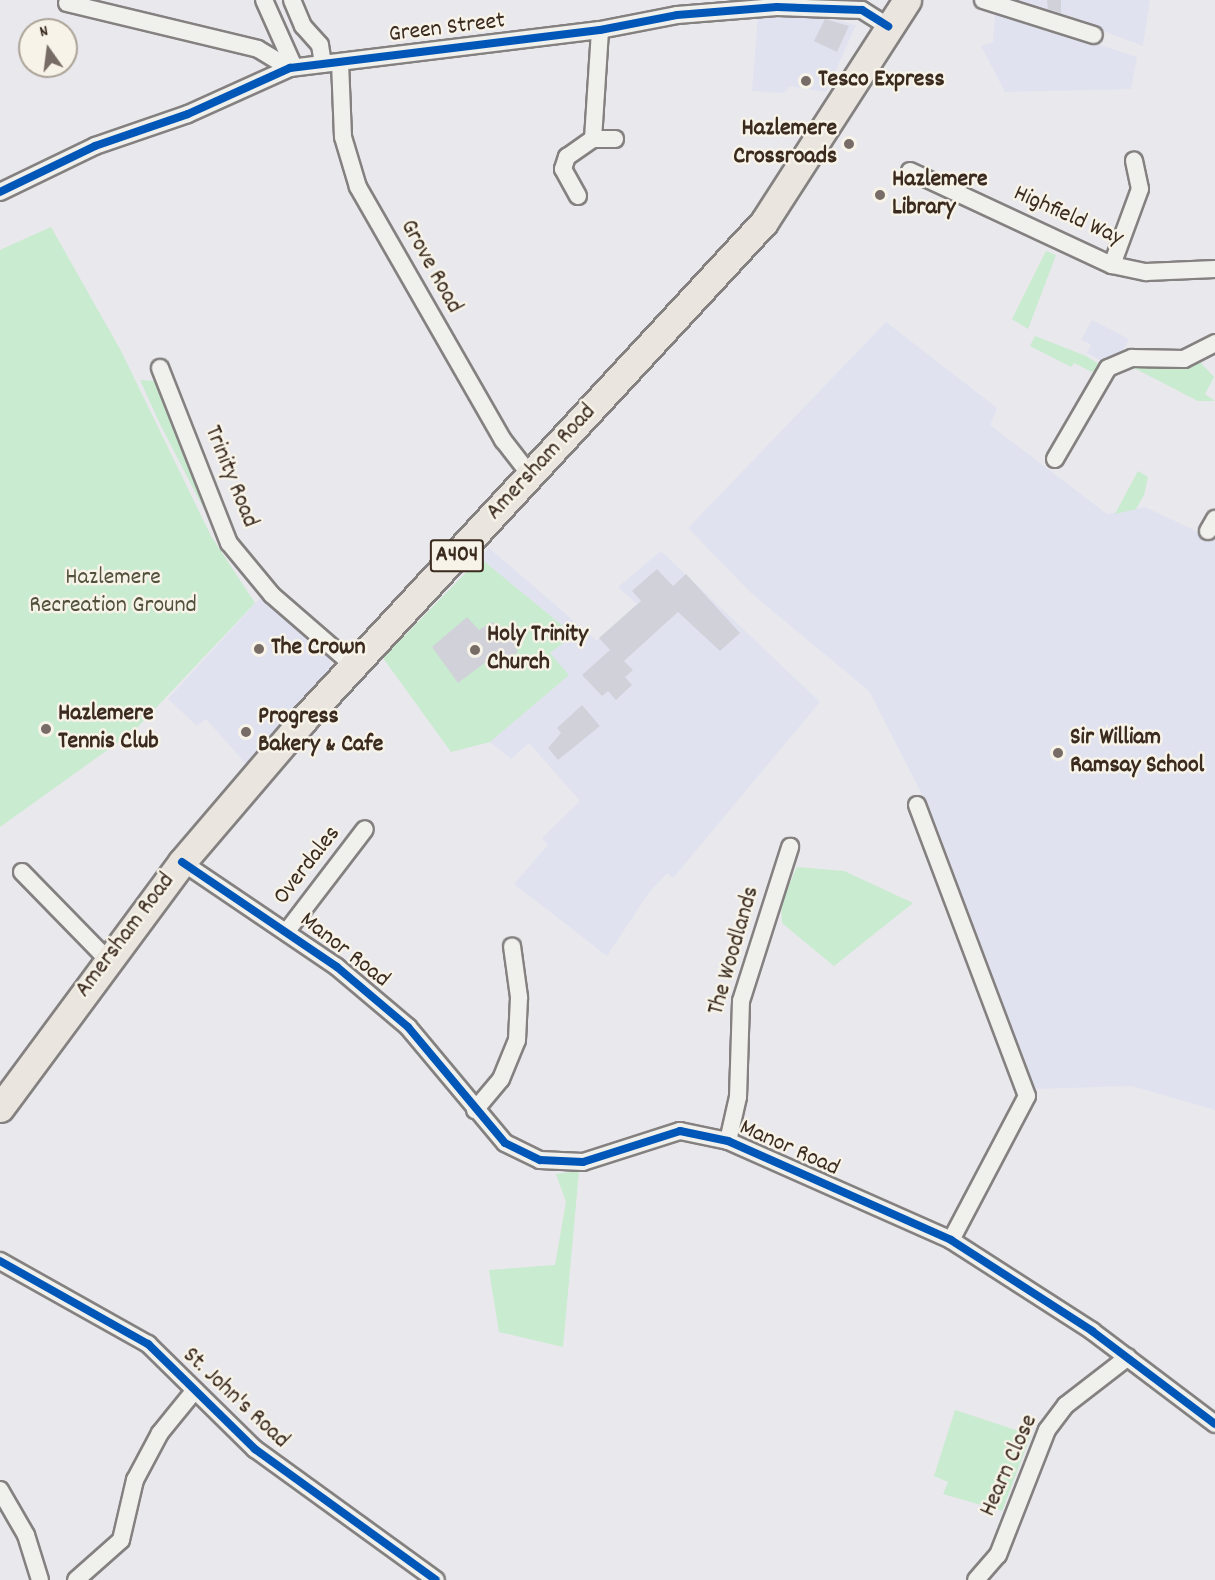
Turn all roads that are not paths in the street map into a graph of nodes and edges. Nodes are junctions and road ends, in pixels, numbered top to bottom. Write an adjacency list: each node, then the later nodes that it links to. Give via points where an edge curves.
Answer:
1 (264, 0): 11 (street)
2 (292, 0): 10 (street, Grove Road, via 303,26)
3 (907, 0): 7 (main road, Amersham Road / A404)
4 (983, 0): 9 (street)
5 (73, 2): 11 (street, via 258,49)
6 (867, 5): 7 (street, Green Street); 8 (street, Green Street, via 677,15)
7 (888, 26): 23 (main road, Amersham Road / A404, via 764,222)
8 (600, 30): 10 (street, Green Street); 12 (street)
9 (1094, 35)
10 (332, 63): 11 (street, Green Street); 23 (street, Grove Road, via 343,137 358,187 503,440)
11 (292, 68): 16 (street, Green Street, via 188,114 95,146)
12 (593, 139): 13 (street); 17 (street, via 567,157 563,169)
13 (615, 139)
14 (1134, 161): 18 (street, via 1140,189)
15 (910, 171): 18 (street, Highfield Way)
16 (0, 192)
17 (578, 196)
18 (1112, 265): 19 (street, Highfield Way, via 1146,272)
19 (1215, 269)
20 (1215, 343): 22 (street, via 1184,359 1132,358 1108,368)
21 (160, 368): 24 (street, Trinity Road, via 229,543 272,595)
22 (1054, 459)
23 (531, 476): 24 (main road, Amersham Road / A404)
24 (354, 666): 28 (main road, Amersham Road / A404)
25 (917, 805): 36 (street, via 1027,1096)
26 (365, 829): 30 (street, Overdales)
27 (790, 847): 35 (street, The Woodlands, via 741,1001 738,1096)
28 (182, 862): 30 (street, Manor Road); 32 (main road, Amersham Road / A404)
29 (22, 872): 32 (street)
30 (287, 931): 34 (street, Manor Road, via 408,1027)
31 (512, 946): 34 (street, via 519,997 517,1040 501,1079)
32 (108, 960): 33 (main road, Amersham Road / A404)
33 (0, 1108)
34 (476, 1110): 35 (street, Manor Road, via 505,1143 540,1160 583,1162 680,1131)
35 (728, 1141): 36 (street, Manor Road)
36 (951, 1240): 38 (street, Manor Road)
37 (0, 1261): 39 (street, St. John's Road, via 148,1344)
38 (1128, 1357): 40 (street, Manor Road); 45 (street, Hearn Close, via 1066,1405 1047,1430 998,1555)
39 (195, 1390): 43 (street, via 160,1433 135,1480 121,1540 93,1571); 44 (street, St. John's Road, via 255,1449)
40 (1215, 1424)
41 (0, 1490): 42 (street, via 26,1535)
42 (40, 1580)
43 (75, 1580)
44 (436, 1580)
45 (976, 1580)

